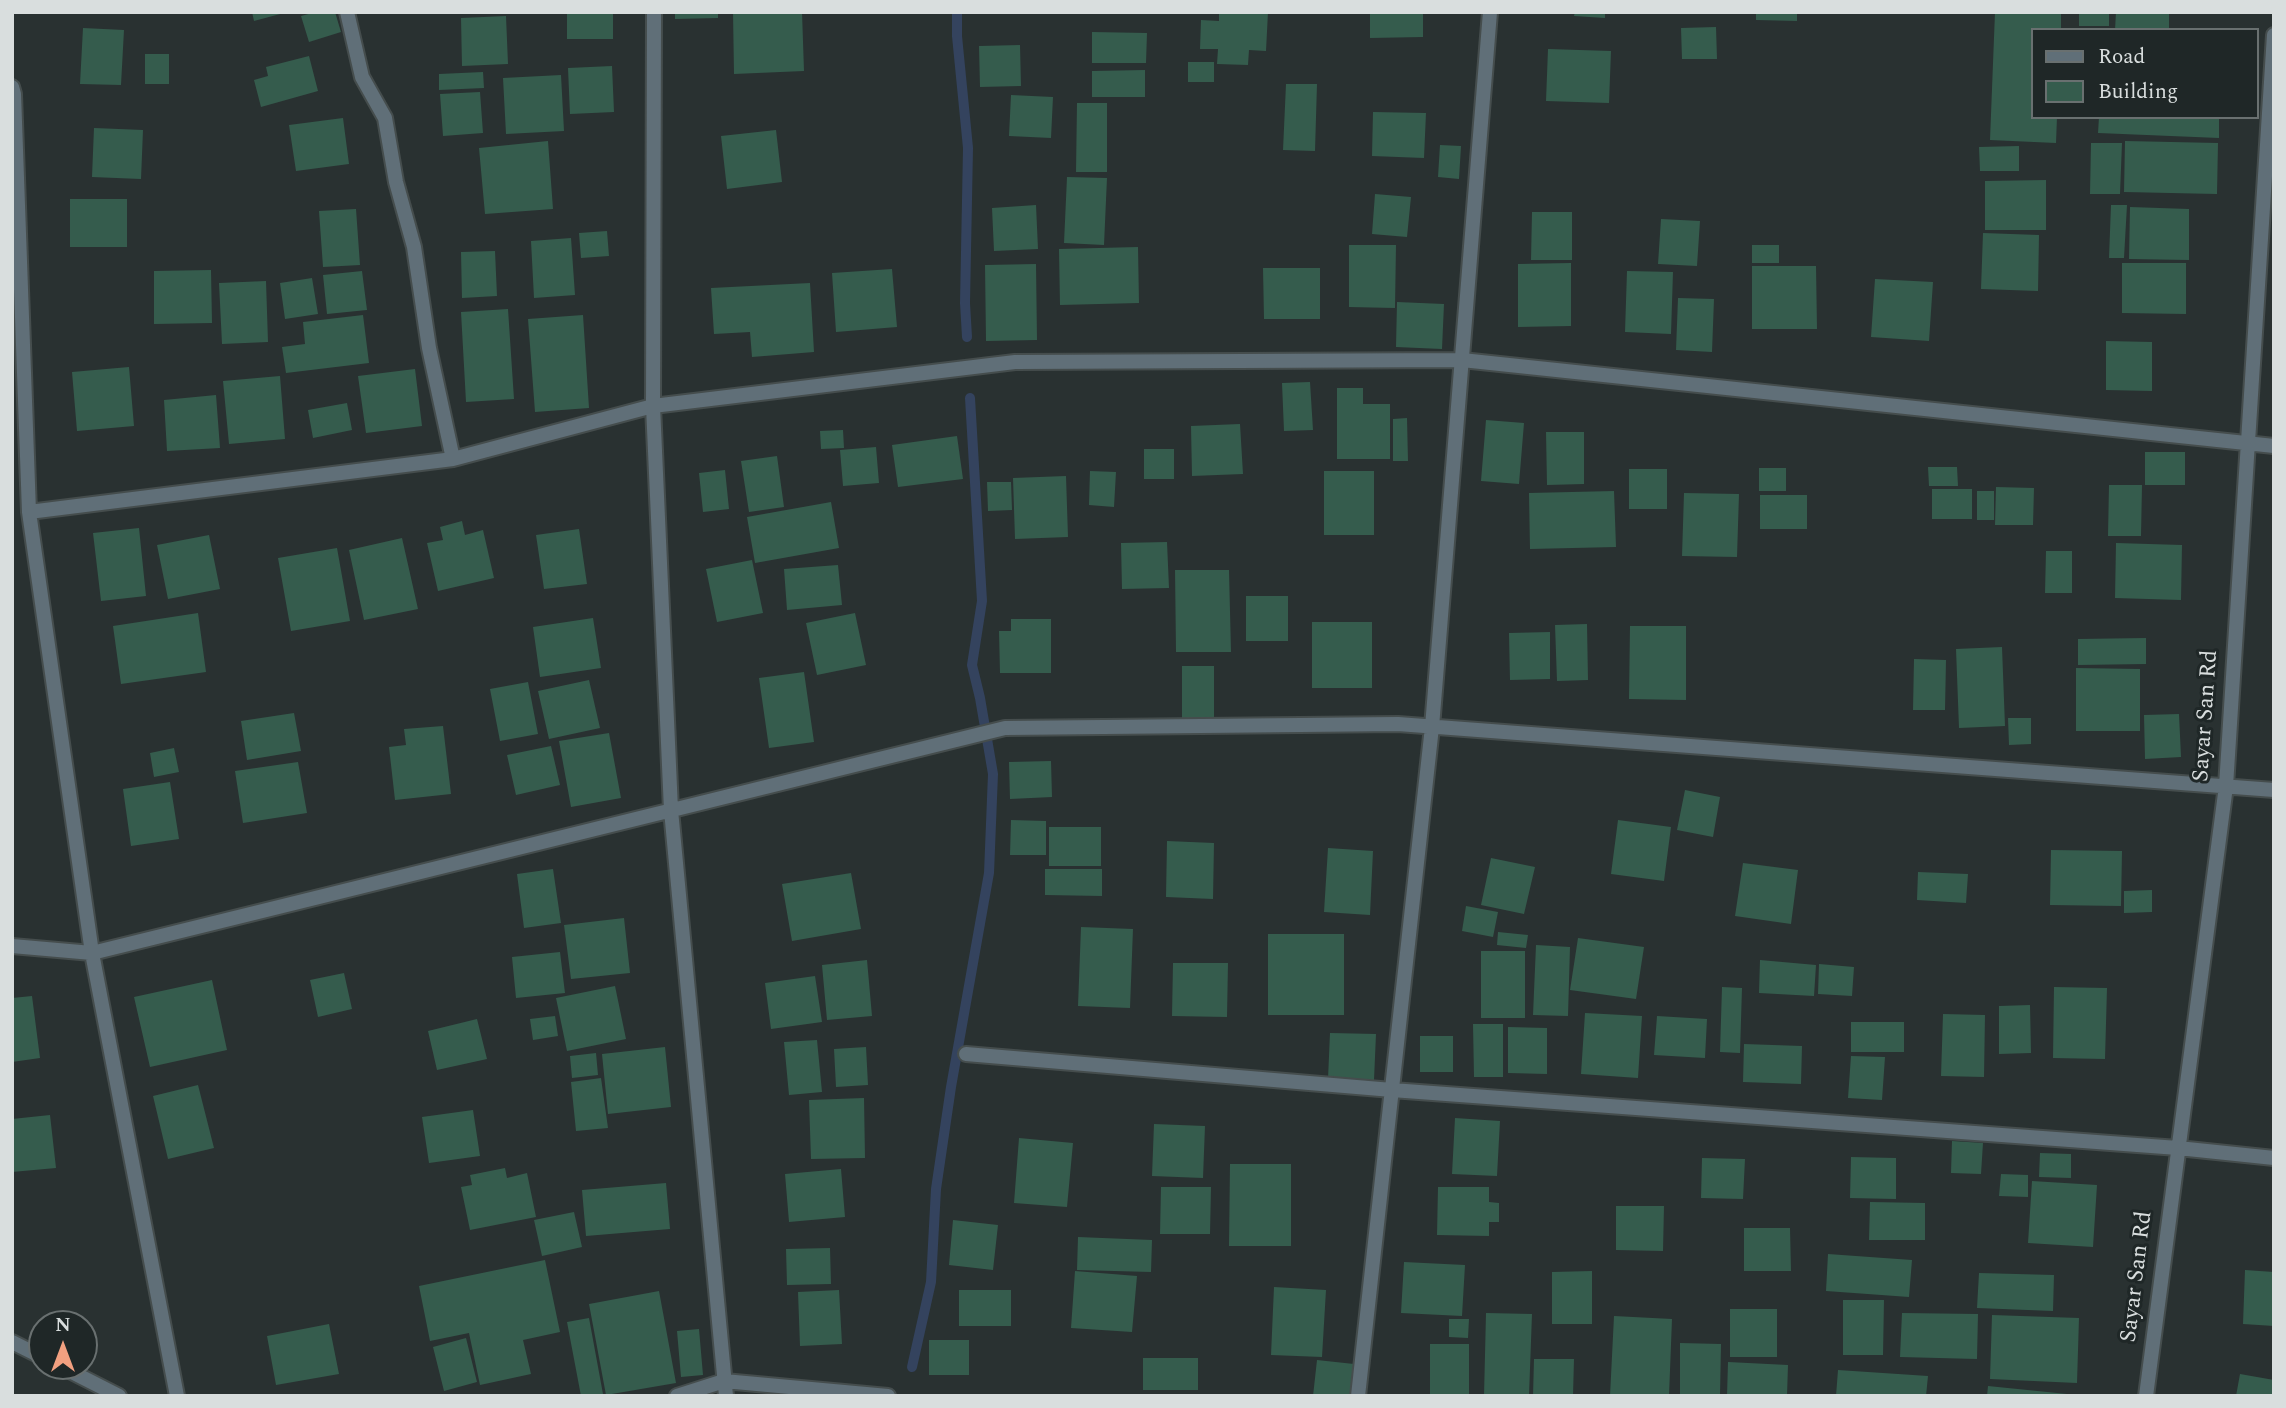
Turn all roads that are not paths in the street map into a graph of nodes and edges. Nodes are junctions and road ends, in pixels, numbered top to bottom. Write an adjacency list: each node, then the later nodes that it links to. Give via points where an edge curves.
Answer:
1 (347, 12): 11 (street, via 362,77 385,118)
2 (654, 12): 8 (street)
3 (1490, 12): 7 (street)
4 (2274, 36): 6 (street, Sayar San Rd)
5 (12, 88): 12 (street)
6 (2271, 142): 9 (street, Sayar San Rd)
7 (1462, 360): 8 (street, via 1015,362); 9 (street); 13 (street)
8 (653, 406): 11 (street); 16 (street)
9 (2248, 444): 10 (street); 14 (street, Sayar San Rd)
10 (2274, 446)
11 (453, 459): 12 (street)
12 (29, 512): 18 (street)
13 (1432, 727): 14 (street); 16 (street, via 1005,728); 20 (street)
14 (2226, 786): 15 (street); 21 (street, Sayar San Rd)
15 (2274, 790)
16 (671, 810): 18 (street); 26 (street)
17 (12, 946): 18 (street)
18 (92, 953): 28 (street)
19 (966, 1054): 20 (street)
20 (1392, 1090): 21 (street); 31 (street)
21 (2178, 1148): 22 (street); 32 (street, Sayar San Rd)
22 (2274, 1158)
23 (12, 1342): 24 (street)
24 (28, 1350)
25 (88, 1380): 27 (street)
26 (725, 1388): 29 (street); 30 (street)
27 (119, 1396)
28 (177, 1396)
29 (677, 1396)
30 (888, 1396)
31 (1359, 1396)
32 (2146, 1396)

